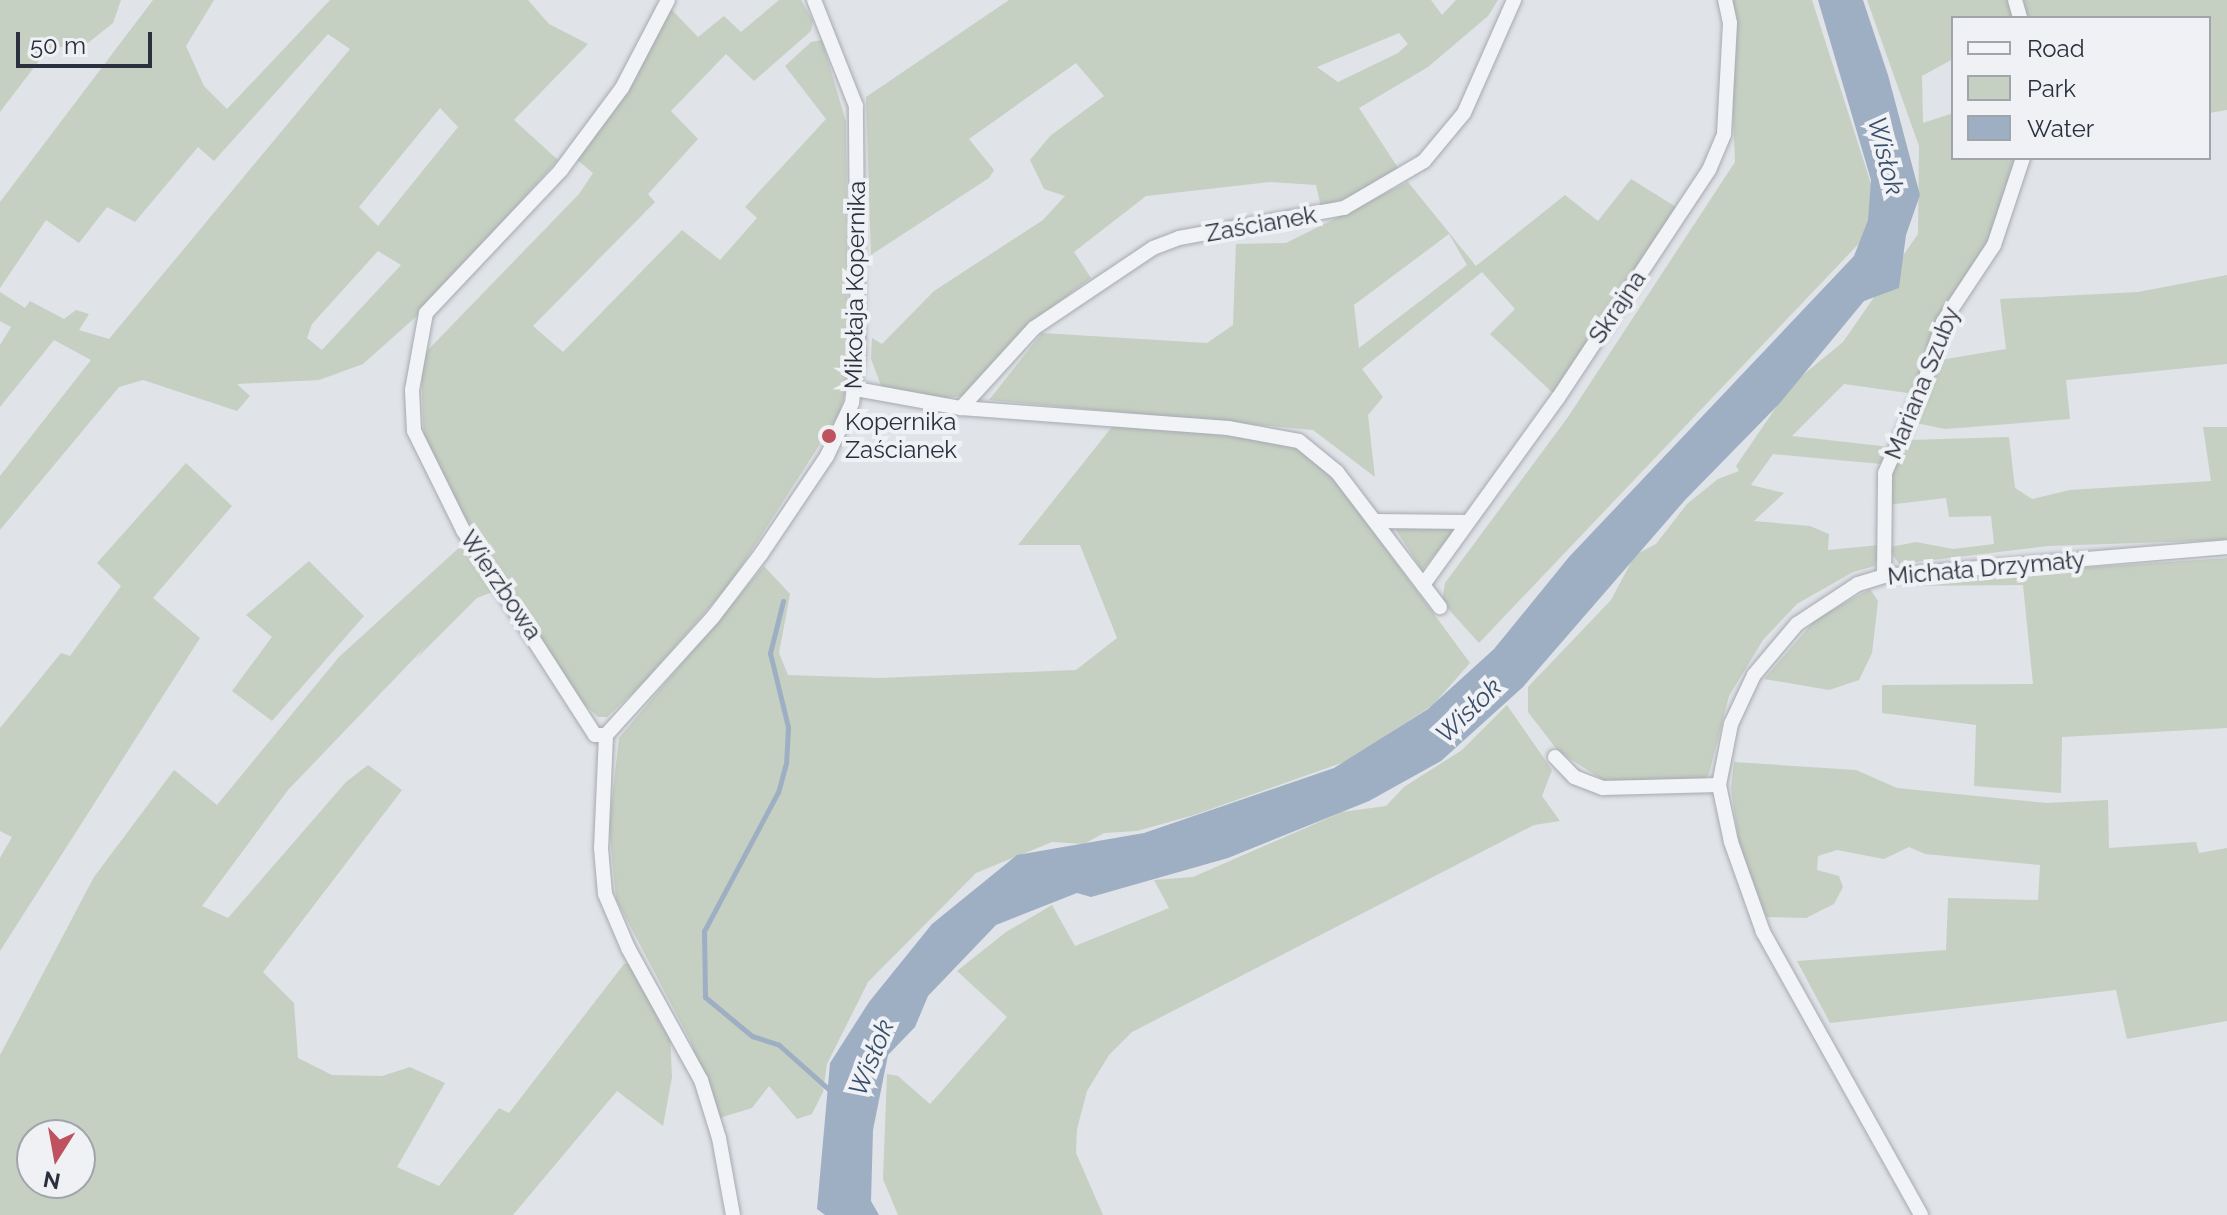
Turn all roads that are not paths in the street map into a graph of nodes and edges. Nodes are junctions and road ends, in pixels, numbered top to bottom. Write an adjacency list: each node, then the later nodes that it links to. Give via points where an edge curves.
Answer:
1 (668, 0): 14 (street, Wierzbowa, via 622,88 561,170 426,313 412,390 414,431 463,530 595,735)
2 (814, 0): 6 (street, Mikołaja Kopernika, via 856,106)
3 (1514, 0): 7 (street, Zaścianek, via 1464,113 1424,161 1344,208 1179,238 1153,248 1034,328)
4 (1725, 0): 9 (street, Skrajna, via 1730,23 1724,134 1709,170 1558,398)
5 (2022, 160): 11 (street, Mariana Szuby, via 1994,245 1943,322 1924,384 1885,473)
6 (856, 389): 7 (street); 14 (street, Mikołaja Kopernika, via 827,456 780,527 713,617)
7 (961, 408): 8 (street, via 1228,428 1291,438 1322,456)
8 (1376, 521): 9 (street); 12 (street)
9 (1467, 522): 12 (street, Skrajna)
10 (2227, 547): 11 (street, Michała Drzymały)
11 (1884, 576): 16 (street, Michała Drzymały, via 1839,593 1773,648 1731,724)
12 (1423, 585): 13 (street)
13 (1440, 607)
14 (606, 735): 17 (street, via 601,848 605,894 628,948 701,1080 719,1138)
15 (1555, 757): 16 (street, via 1574,777 1603,788)
16 (1719, 785): 18 (street, Michała Drzymały, via 1731,842 1763,932)
17 (733, 1215)
18 (1921, 1215)

